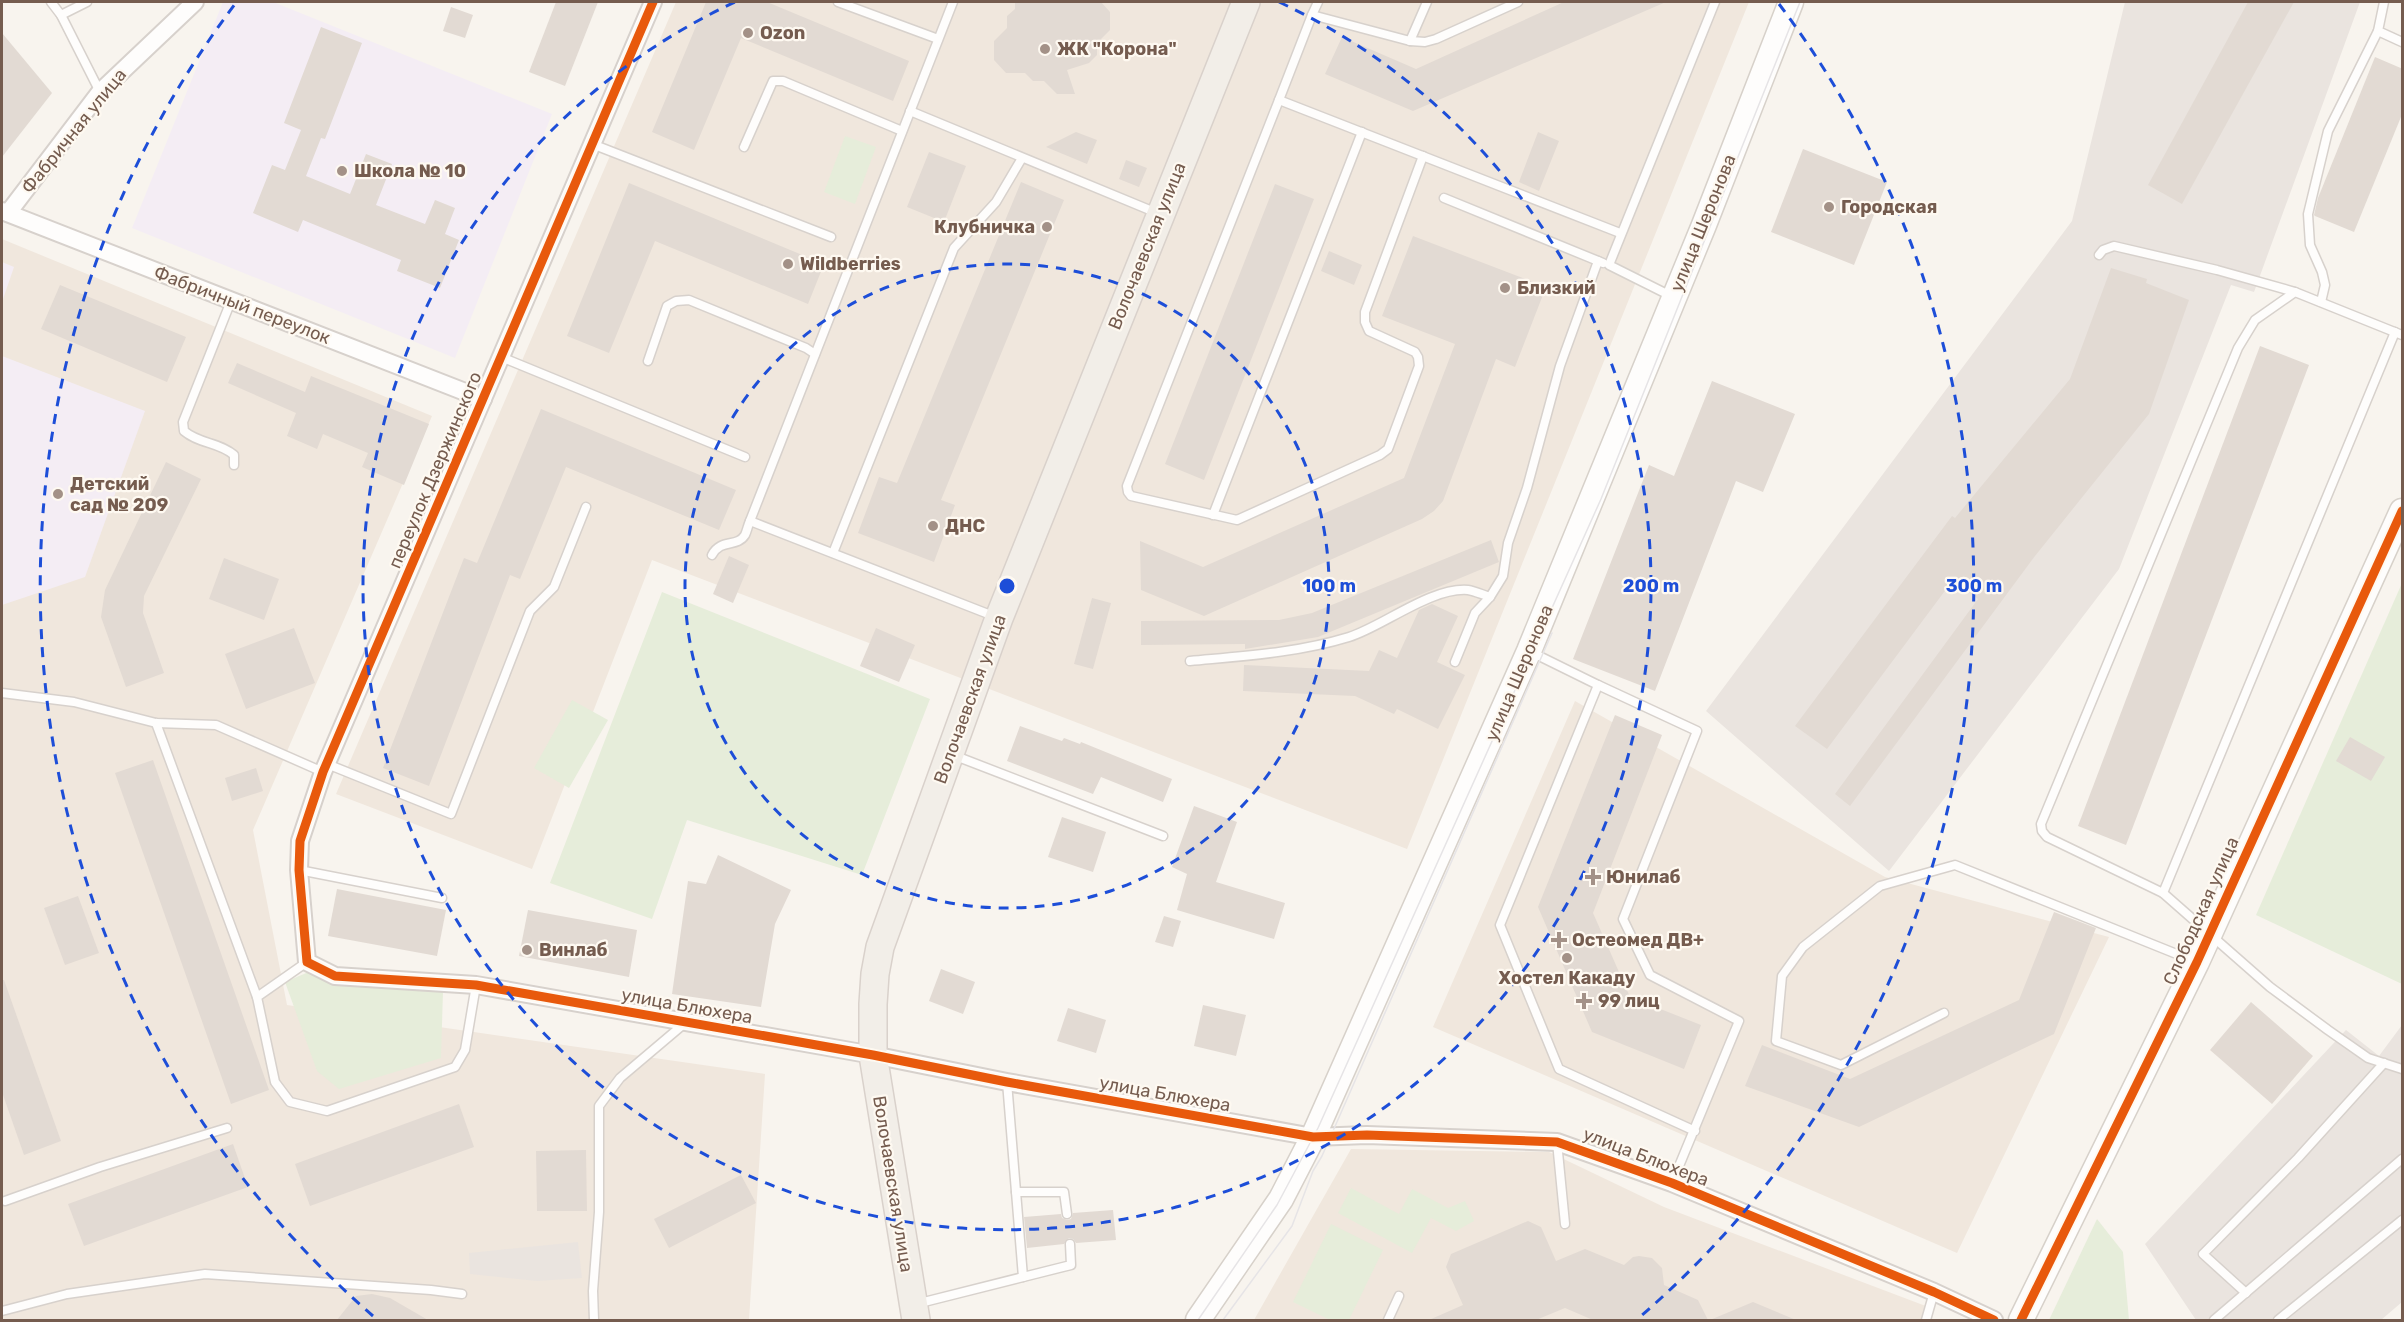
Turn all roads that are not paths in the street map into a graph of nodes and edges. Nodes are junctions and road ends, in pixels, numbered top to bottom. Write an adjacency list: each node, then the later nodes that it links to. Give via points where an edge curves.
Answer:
1 (51, 2): 14 (lane)
2 (87, 2): 14 (lane)
3 (195, 2): 20 (street, Фабричная улица)
4 (653, 2): 25 (street, переулок Дзержинского)
5 (838, 2): 17 (lane)
6 (952, 2): 17 (lane)
7 (1246, 2): 31 (main road, Волочаевская улица)
8 (1318, 2): 15 (lane)
9 (1427, 2): 18 (lane)
10 (1518, 2): 18 (lane, via 1436,39)
11 (1715, 2): 32 (lane)
12 (1791, 2): 38 (main road, улица Шеронова)
13 (2384, 2): 16 (lane)
14 (61, 15): 20 (lane)
15 (1312, 15): 18 (lane); 21 (lane)
16 (2379, 31): 19 (lane); 40 (lane, via 2328,131 2308,214 2310,246 2325,285)
17 (938, 39): 22 (lane)
18 (1410, 41)
19 (2403, 42)
20 (100, 92): 30 (street, Фабричная улица)
21 (1279, 100): 24 (lane); 50 (lane, via 1127,486 1131,496)
22 (910, 111): 23 (lane); 28 (lane)
23 (902, 131): 26 (lane, via 783,81 773,81); 42 (lane)
24 (1362, 132): 27 (lane); 50 (lane)
25 (592, 144): 33 (lane); 43 (street, переулок Дзержинского)
26 (744, 147)
27 (1423, 156): 32 (lane); 50 (lane, via 1365,312 1369,330 1418,357 1419,366 1388,449 1242,518 1232,520)
28 (1022, 158): 31 (lane); 52 (lane, via 996,202 954,248)
29 (1444, 198): 35 (lane)
30 (5, 212): 39 (street, Фабричный переулок)
31 (1160, 214): 55 (main road, Волочаевская улица)
32 (1620, 233): 36 (lane)
33 (831, 237)
34 (2099, 255): 37 (lane, via 2114,246)
35 (1598, 261): 36 (lane); 54 (lane, via 1560,366 1508,543 1503,576)
36 (1609, 265): 38 (lane)
37 (2295, 292): 40 (lane); 66 (lane, via 2255,320 2238,348 2041,825 2047,837)
38 (1673, 297): 56 (main road, улица Шеронова)
39 (231, 301): 45 (street, Фабричный переулок); 47 (lane, via 183,422 184,431 192,438 225,447 234,455)
40 (2321, 302): 41 (lane)
41 (2399, 333): 66 (lane)
42 (815, 354): 44 (lane, via 689,300 667,306); 51 (lane)
43 (501, 357): 45 (street, переулок Дзержинского); 46 (lane)
44 (648, 362)
45 (483, 399): 63 (street, переулок Дзержинского)
46 (745, 457)
47 (234, 465)
48 (586, 507): 63 (lane, via 554,587 530,611 451,814)
49 (2403, 511): 68 (main road, Слободская улица)
50 (1213, 515)
51 (750, 521): 52 (lane); 53 (lane, via 740,540 722,544)
52 (833, 553): 55 (lane)
53 (712, 555)
54 (1490, 597): 57 (lane, via 1467,590 1442,594 1351,637 1294,651); 58 (lane, via 1475,613)
55 (999, 618): 62 (main road, Волочаевская улица)
56 (1529, 651): 59 (lane); 81 (main road, улица Шеронова)
57 (1190, 661)
58 (1455, 662)
59 (1598, 685): 80 (lane, via 1500,925 1559,1069); 80 (lane, via 1697,731 1623,919 1650,975 1739,1021)
60 (2, 693): 61 (lane, via 74,702)
61 (156, 723): 63 (lane, via 216,725); 72 (lane)
62 (950, 753): 64 (lane); 75 (main road, Волочаевская улица, via 880,947 873,1004)
63 (325, 768): 65 (street, переулок Дзержинского, via 300,841)
64 (1163, 836)
65 (298, 870): 67 (lane); 69 (street, переулок Дзержинского)
66 (2163, 893): 68 (lane)
67 (442, 898)
68 (2210, 933): 70 (main road, Слободская улица); 76 (lane, via 2270,987 2368,1058)
69 (307, 962): 71 (street, улица Блюхера, via 334,976); 72 (lane)
70 (2197, 962): 73 (lane, via 1954,865 1880,886 1803,947 1782,976 1776,1041 1840,1065); 103 (main road, Слободская улица)
71 (476, 985): 72 (lane, via 465,1050 455,1066 327,1111 290,1102 275,1082); 74 (street, улица Блюхера)
72 (256, 997)
73 (1944, 1013)
74 (686, 1023): 75 (street, улица Блюхера); 98 (lane, via 620,1078 599,1106)
75 (873, 1055): 78 (street, улица Блюхера); 97 (main road, Волочаевская улица)
76 (2384, 1063): 77 (lane); 93 (lane, via 2203,1254)
77 (2403, 1069)
78 (1007, 1082): 81 (street, улица Блюхера); 85 (lane)
79 (227, 1128): 86 (lane)
80 (1695, 1131): 84 (lane)
81 (1314, 1137): 82 (street, улица Блюхера, via 1367,1135); 99 (main road, улица Шеронова, via 1281,1199)
82 (1557, 1142): 84 (street, улица Блюхера); 89 (lane)
83 (2403, 1159): 93 (lane)
84 (1672, 1183): 92 (street, улица Блюхера)
85 (1016, 1192): 87 (lane, via 1061,1191); 91 (lane)
86 (5, 1201)
87 (1067, 1214)
88 (2403, 1220): 105 (lane)
89 (1565, 1224)
90 (1070, 1244): 91 (lane, via 1071,1265)
91 (1023, 1277): 97 (lane)
92 (1934, 1292): 101 (lane); 102 (street, улица Блюхера)
93 (2246, 1293): 104 (lane)
94 (462, 1294): 96 (lane, via 205,1274 67,1294)
95 (1399, 1296): 100 (lane)
96 (2, 1311)
97 (914, 1313)
98 (594, 1320)
99 (1198, 1320)
100 (1388, 1320)
101 (1926, 1320)
102 (1994, 1320)
103 (2021, 1320)
104 (2214, 1320)
105 (2278, 1320)

